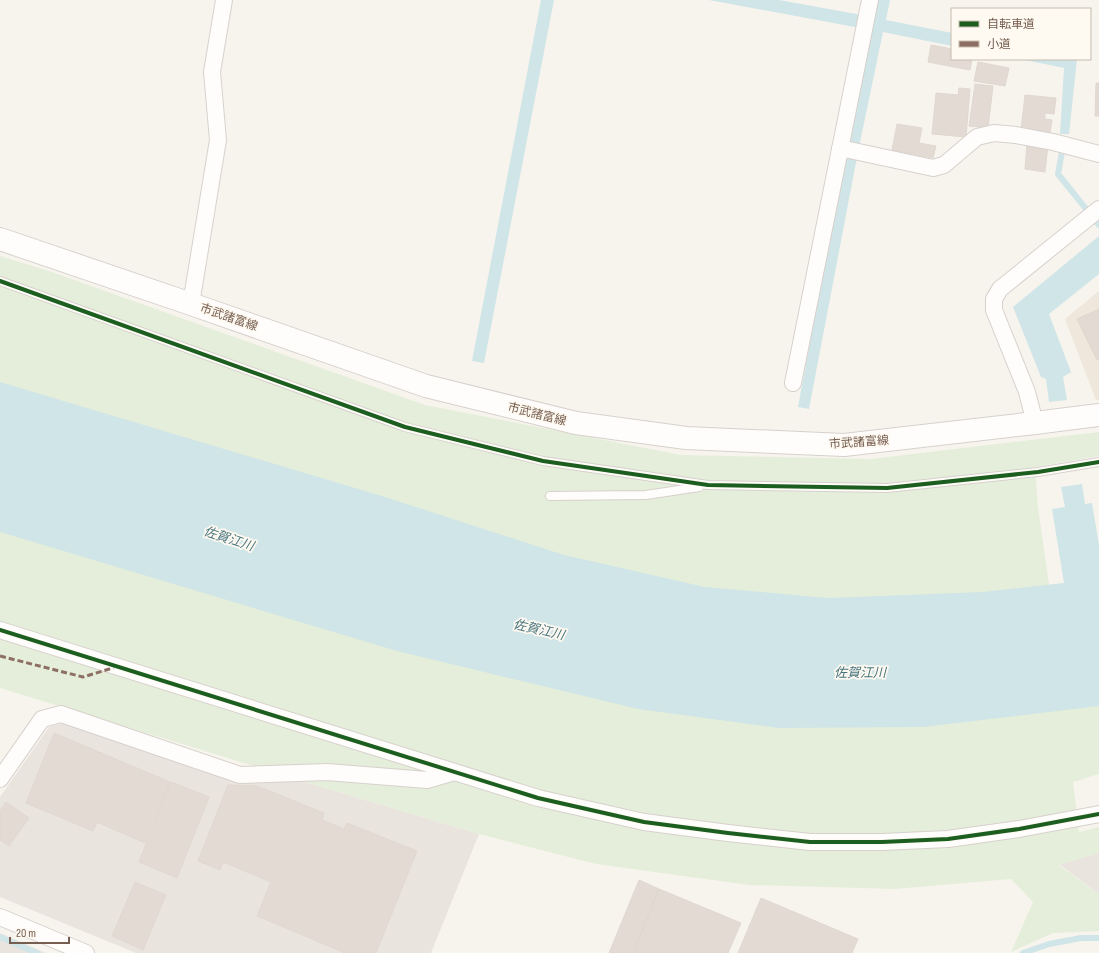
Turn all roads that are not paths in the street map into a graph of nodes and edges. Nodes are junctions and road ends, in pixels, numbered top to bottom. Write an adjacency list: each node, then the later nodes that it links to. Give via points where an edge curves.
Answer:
1 (224, 0): 8 (street, via 212,72 218,140)
2 (869, 7): 3 (street)
3 (842, 148): 4 (street, via 933,168 944,165 977,137 994,133 1053,142); 9 (street)
4 (1099, 154)
5 (1094, 214): 11 (street, via 1000,289 994,299 994,310 1027,392)
6 (0, 239): 8 (main road, 市武諸富線)
7 (0, 281): 13 (lane, via 405,427 543,461)
8 (191, 304): 11 (main road, 市武諸富線, via 426,386 576,423 686,438 844,445)
9 (793, 383)
10 (1099, 415): 11 (main road, 市武諸富線)
11 (1035, 423)
12 (1099, 462): 13 (lane, via 1038,472 887,488)
13 (708, 485): 14 (lane, via 646,495)
14 (550, 496)
15 (0, 630): 16 (street)
16 (454, 772): 17 (street, via 427,780 327,772 240,775 61,714 42,719); 18 (street, via 538,798 644,822 810,842 948,840)
17 (0, 779)
18 (1099, 814)
19 (0, 917): 20 (street)
20 (86, 953)

